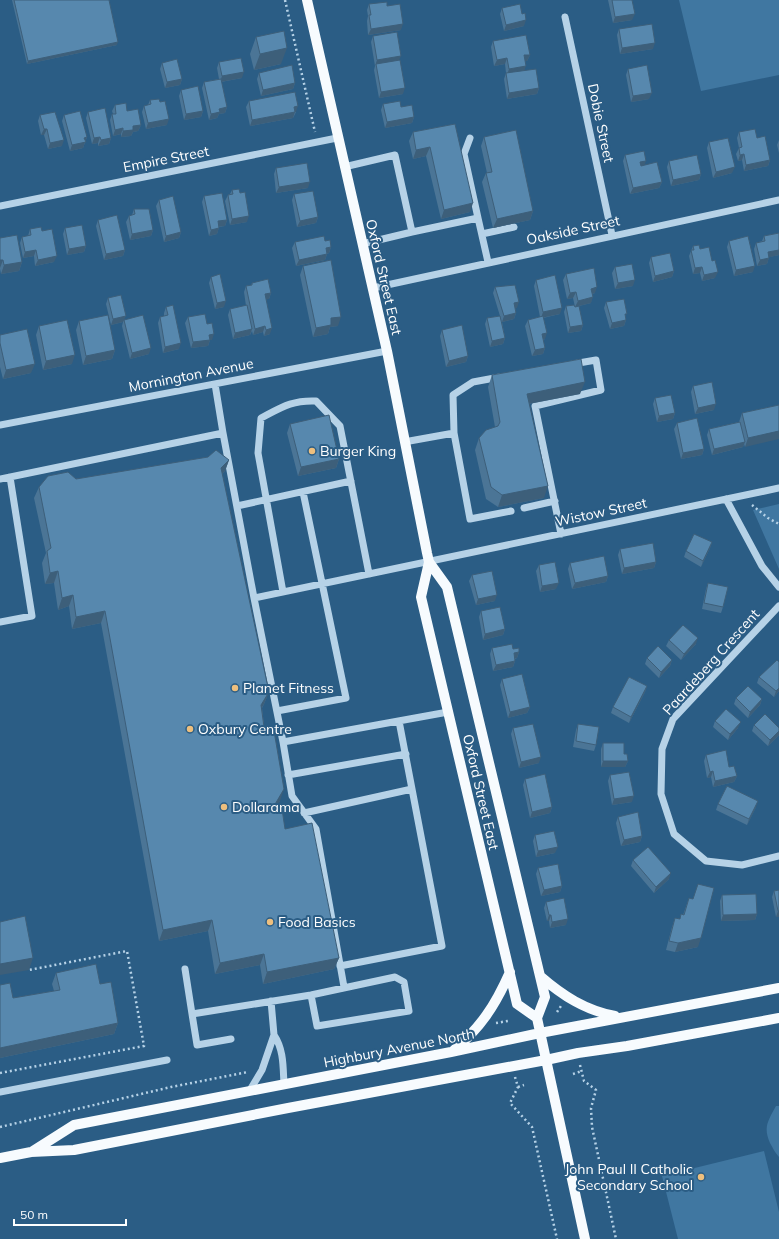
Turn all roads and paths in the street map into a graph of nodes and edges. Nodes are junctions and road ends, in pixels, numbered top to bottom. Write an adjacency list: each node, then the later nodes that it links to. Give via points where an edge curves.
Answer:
1 (285, 0): 4 (path)
2 (306, 0): 5 (main road, Oxford Street East)
3 (565, 17): 14 (street, Dobie Street)
4 (315, 132)
5 (337, 138): 7 (main road, Oxford Street East); 9 (street, Empire Street)
6 (470, 138): 10 (street, via 464,154)
7 (344, 167): 12 (street, via 395,155); 15 (main road, Oxford Street East)
8 (779, 200): 14 (street, Oakside Street)
9 (0, 206)
10 (478, 218): 12 (street); 13 (street)
11 (514, 227): 13 (street)
12 (412, 232): 15 (street)
13 (482, 234): 16 (street)
14 (612, 235): 16 (street, Oakside Street)
15 (362, 244): 17 (main road, Oxford Street East)
16 (488, 262): 17 (street, Oakside Street)
17 (373, 288): 18 (main road, Oxford Street East)
18 (387, 351): 21 (street, Mornington Avenue); 25 (main road, Oxford Street East)
19 (565, 366): 33 (street, via 596,360 601,390 535,406)
20 (511, 375): 24 (street, via 473,382 453,395)
21 (215, 384): 22 (street, Mornington Avenue); 23 (street)
22 (0, 425)
23 (223, 433): 26 (street); 35 (street)
24 (454, 433): 25 (street); 37 (street, via 470,519)
25 (404, 442): 40 (main road, Oxford Street East)
26 (10, 477): 27 (street); 47 (street, via 32,616)
27 (0, 479)
28 (351, 481): 30 (street); 31 (street, via 340,426 316,401 300,400 261,418 258,453); 41 (street)
29 (779, 488): 32 (street, Wistow Street)
30 (303, 492): 31 (street); 42 (street)
31 (266, 499): 35 (street); 44 (street)
32 (726, 499): 39 (street, Wistow Street); 43 (street, via 762,566)
33 (555, 501): 36 (street); 39 (street)
34 (751, 503): 38 (path)
35 (237, 506): 45 (street)
36 (524, 508)
37 (511, 511)
38 (779, 524)
39 (562, 534): 40 (street, Wistow Street)
40 (429, 562): 41 (street, Wistow Street); 49 (main road, Oxford Street East, via 422,597); 61 (main road, Oxford Street East, via 447,587)
41 (369, 574): 42 (street, Wistow Street)
42 (322, 584): 44 (street, Wistow Street); 48 (street, via 346,698)
43 (779, 587)
44 (283, 592): 45 (street, Wistow Street)
45 (254, 598): 48 (street)
46 (779, 606): 56 (street, Paardeberg Crescent, via 673,719 662,749 661,794 674,834 706,861 742,865)
47 (0, 622)
48 (277, 711): 51 (street)
49 (448, 712): 50 (street); 60 (main road, Oxford Street East)
50 (399, 721): 51 (street); 52 (street)
51 (283, 742): 53 (street)
52 (406, 754): 53 (street); 54 (street)
53 (288, 775): 55 (street, via 292,796)
54 (412, 789): 55 (street); 57 (street, via 442,946)
55 (304, 812): 57 (street, via 316,829)
56 (779, 856)
57 (340, 966): 62 (street)
58 (185, 969): 66 (street)
59 (29, 970): 82 (path, via 128,951 144,1046)
60 (510, 972): 68 (main road, Oxford Street East, via 516,1004); 75 (main road, via 486,1018)
61 (540, 976): 67 (main road, via 578,1004 598,1013); 68 (main road, Oxford Street East, via 545,997)
62 (344, 987): 64 (street); 64 (street, via 395,977 404,982 409,1011 318,1026)
63 (779, 988): 67 (main road, Highbury Avenue North)
64 (311, 995): 65 (street)
65 (271, 1001): 66 (street); 73 (street)
66 (192, 1014): 74 (street, via 197,1045)
67 (620, 1017): 72 (main road, Highbury Avenue North)
68 (538, 1018): 72 (main road, Oxford Street East)
69 (779, 1018): 76 (main road, Highbury Avenue North)
70 (508, 1021): 71 (path)
71 (493, 1024)
72 (540, 1033): 75 (main road, Highbury Avenue North); 78 (main road, Oxford Street East)
73 (274, 1035): 84 (street, via 280,1043); 87 (street, via 261,1072)
74 (231, 1039)
75 (451, 1052): 84 (main road, Highbury Avenue North)
76 (578, 1053): 78 (main road, Highbury Avenue North); 81 (path)
77 (167, 1060): 88 (street)
78 (546, 1060): 79 (main road, Highbury Avenue North); 93 (main road, Oxford Street East)
79 (512, 1066): 86 (path); 90 (main road, Highbury Avenue North, via 74,1150)
80 (253, 1071): 89 (path)
81 (582, 1071): 83 (path); 94 (path, via 584,1081 596,1090 591,1108 592,1127)
82 (0, 1073)
83 (574, 1074)
84 (284, 1085): 87 (main road, Highbury Avenue North)
85 (524, 1085): 86 (path)
86 (518, 1088): 92 (path, via 510,1103 532,1127)
87 (250, 1090): 90 (main road, Highbury Avenue North, via 74,1125)
88 (0, 1092)
89 (0, 1126)
90 (31, 1152): 91 (main road, Highbury Avenue North)
91 (0, 1158)
92 (557, 1239)
93 (585, 1239)
94 (616, 1239)

